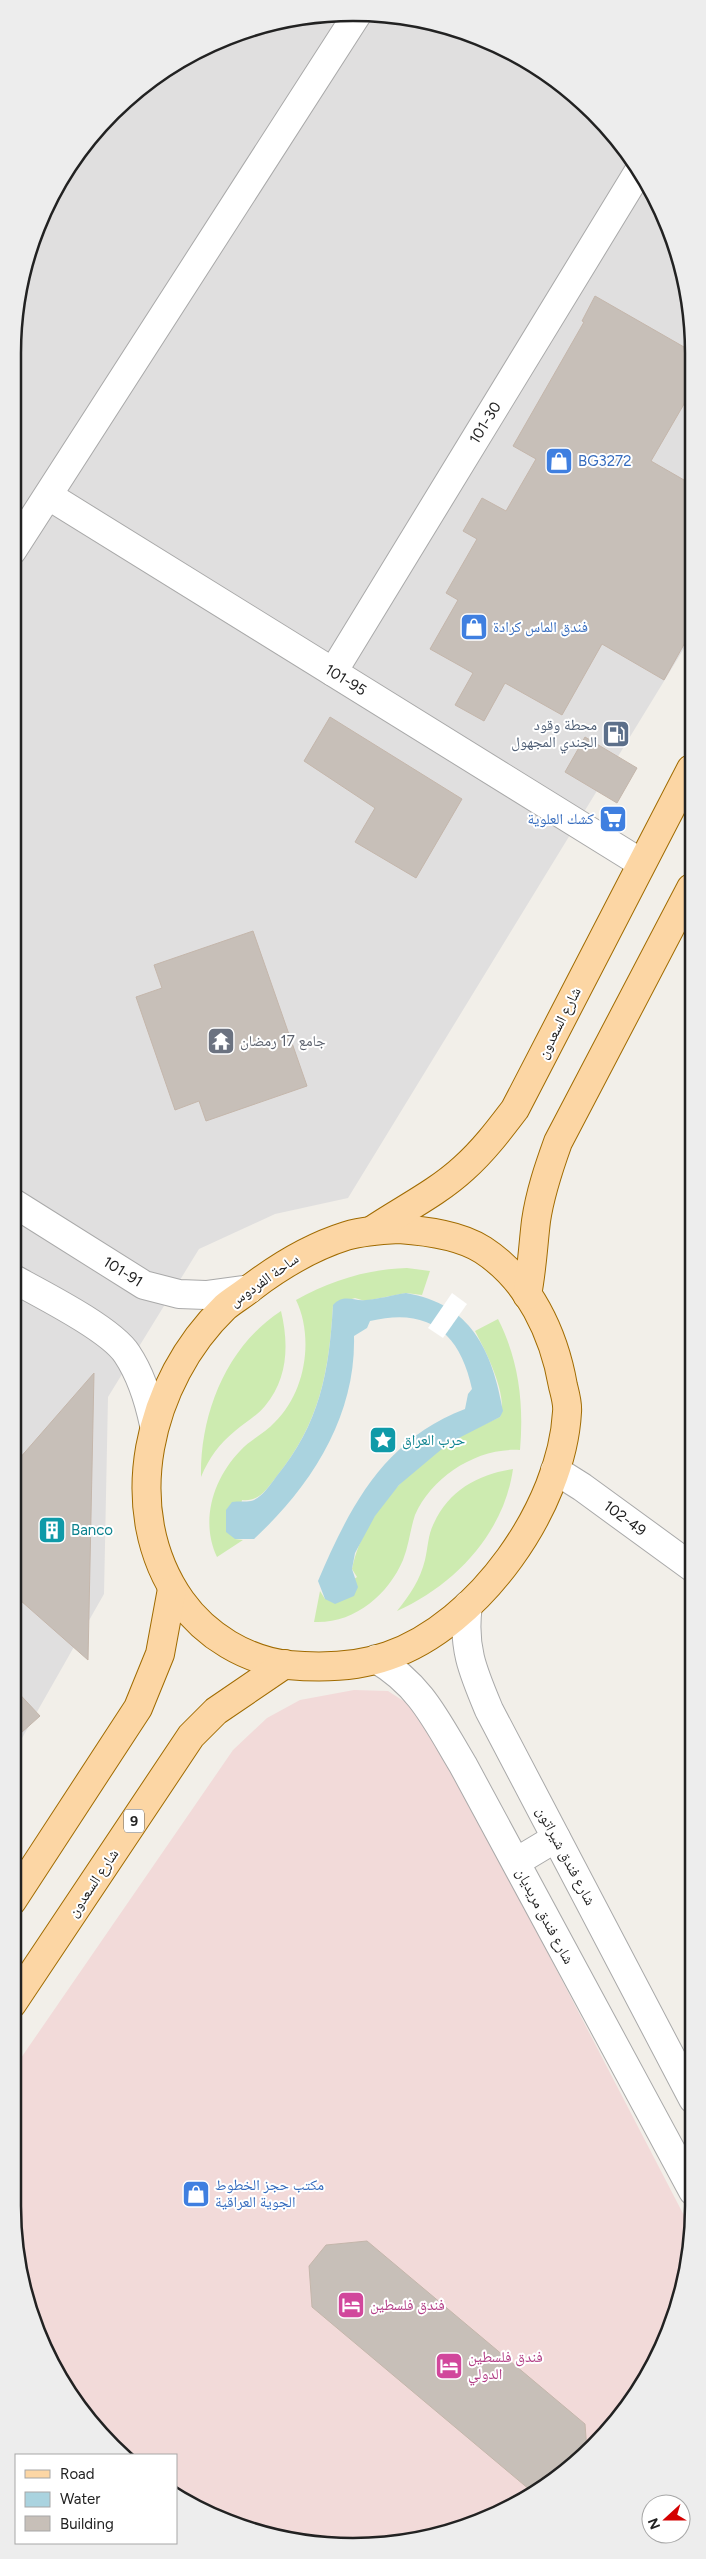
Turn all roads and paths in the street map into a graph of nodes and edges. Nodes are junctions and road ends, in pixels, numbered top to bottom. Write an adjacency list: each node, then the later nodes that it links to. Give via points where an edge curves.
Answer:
1 (353, 21): 3 (street)
2 (635, 178): 5 (street, 101-30)
3 (49, 496): 4 (street); 5 (street, 101-95)
4 (21, 538)
5 (333, 672): 7 (street, 101-95)
6 (685, 781): 7 (main road, شارع السعدون)
7 (642, 863): 10 (main road, شارع السعدون, via 509,1117 464,1168)
8 (685, 901): 13 (main road, via 558,1142 536,1220 534,1261)
9 (21, 1208): 12 (street, 101-91, via 144,1285 179,1294 206,1295)
10 (372, 1231): 12 (main road, ساحة الفردوس, via 345,1236 294,1257); 13 (main road, ساحة الفردوس, via 426,1231 481,1249 505,1268)
11 (21, 1283): 14 (street, via 114,1338 127,1353 139,1376)
12 (250, 1290): 14 (main road, ساحة الفردوس, via 226,1306 189,1352 174,1377)
13 (527, 1295): 15 (main road, ساحة الفردوس, via 538,1311 558,1357 568,1409)
14 (154, 1426): 17 (main road, ساحة الفردوس, via 148,1459 147,1512 160,1563)
15 (555, 1470): 16 (street, 102-49, via 582,1486); 18 (main road, ساحة الفردوس, via 544,1501 520,1544 503,1568)
16 (685, 1563)
17 (172, 1589): 20 (main road, ساحة الفردوس, via 188,1612 232,1647 258,1658); 23 (main road, via 160,1654 138,1708)
18 (468, 1604): 19 (main road, ساحة الفردوس, via 414,1644); 21 (street, شارع فندق شيراتون, via 470,1664 489,1710)
19 (376, 1659): 20 (main road, ساحة الفردوس, via 333,1666); 22 (street, شارع فندق مريديان, via 406,1678 427,1704)
20 (285, 1664): 24 (main road, شارع السعدون / 9, via 216,1712 191,1736)
21 (556, 1838): 22 (street); 25 (street, شارع فندق شيراتون)
22 (516, 1862): 26 (street, شارع فندق مريديان)
23 (21, 1887)
24 (21, 1991)
25 (685, 2084)
26 (685, 2174)

